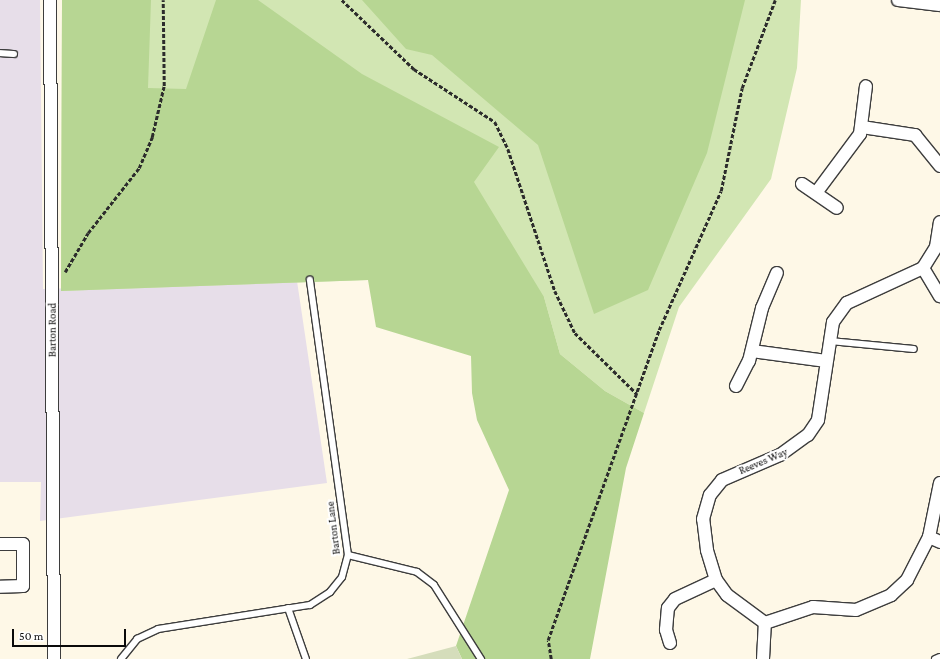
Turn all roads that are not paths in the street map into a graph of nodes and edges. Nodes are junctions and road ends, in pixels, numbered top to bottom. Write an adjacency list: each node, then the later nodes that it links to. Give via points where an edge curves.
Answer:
1 (50, 0): 33 (street, Barton Road)
2 (898, 0): 3 (street)
3 (940, 5)
4 (0, 54): 5 (lane)
5 (14, 54)
6 (866, 86): 7 (street)
7 (862, 127): 8 (street, via 915,135); 10 (street)
8 (940, 166)
9 (802, 184): 10 (street)
10 (816, 193): 11 (street)
11 (837, 208)
12 (940, 222): 13 (street, via 936,247)
13 (923, 268): 16 (street); 17 (street, Reeves Way, via 847,303 833,322)
14 (777, 273): 19 (street, via 764,301)
15 (310, 280): 26 (lane, Barton Lane)
16 (940, 296)
17 (830, 341): 18 (lane); 20 (street, Reeves Way)
18 (914, 349)
19 (752, 351): 20 (street); 21 (street)
20 (826, 361): 27 (street, Reeves Way, via 818,420 808,435 780,455 722,480 710,496 703,519 707,550)
21 (736, 386)
22 (940, 483): 23 (street)
23 (929, 537): 24 (street); 30 (street, via 906,580 891,595 876,604 856,610 813,607)
24 (940, 542)
25 (0, 544): 28 (street, via 23,544 23,586)
26 (348, 555): 29 (lane, Barton Lane, via 342,577 330,592 310,605); 36 (lane, via 417,572 434,585)
27 (716, 580): 30 (street, Reeves Way, via 727,595); 31 (street, via 675,599 668,608 666,630)
28 (0, 587)
29 (288, 608): 34 (lane, Barton Lane, via 158,629 137,639); 35 (lane)
30 (765, 623): 37 (street)
31 (670, 643)
32 (940, 657): 38 (lane)
33 (54, 659)
34 (121, 659)
35 (306, 659)
36 (481, 659)
37 (763, 659)
38 (935, 659)

